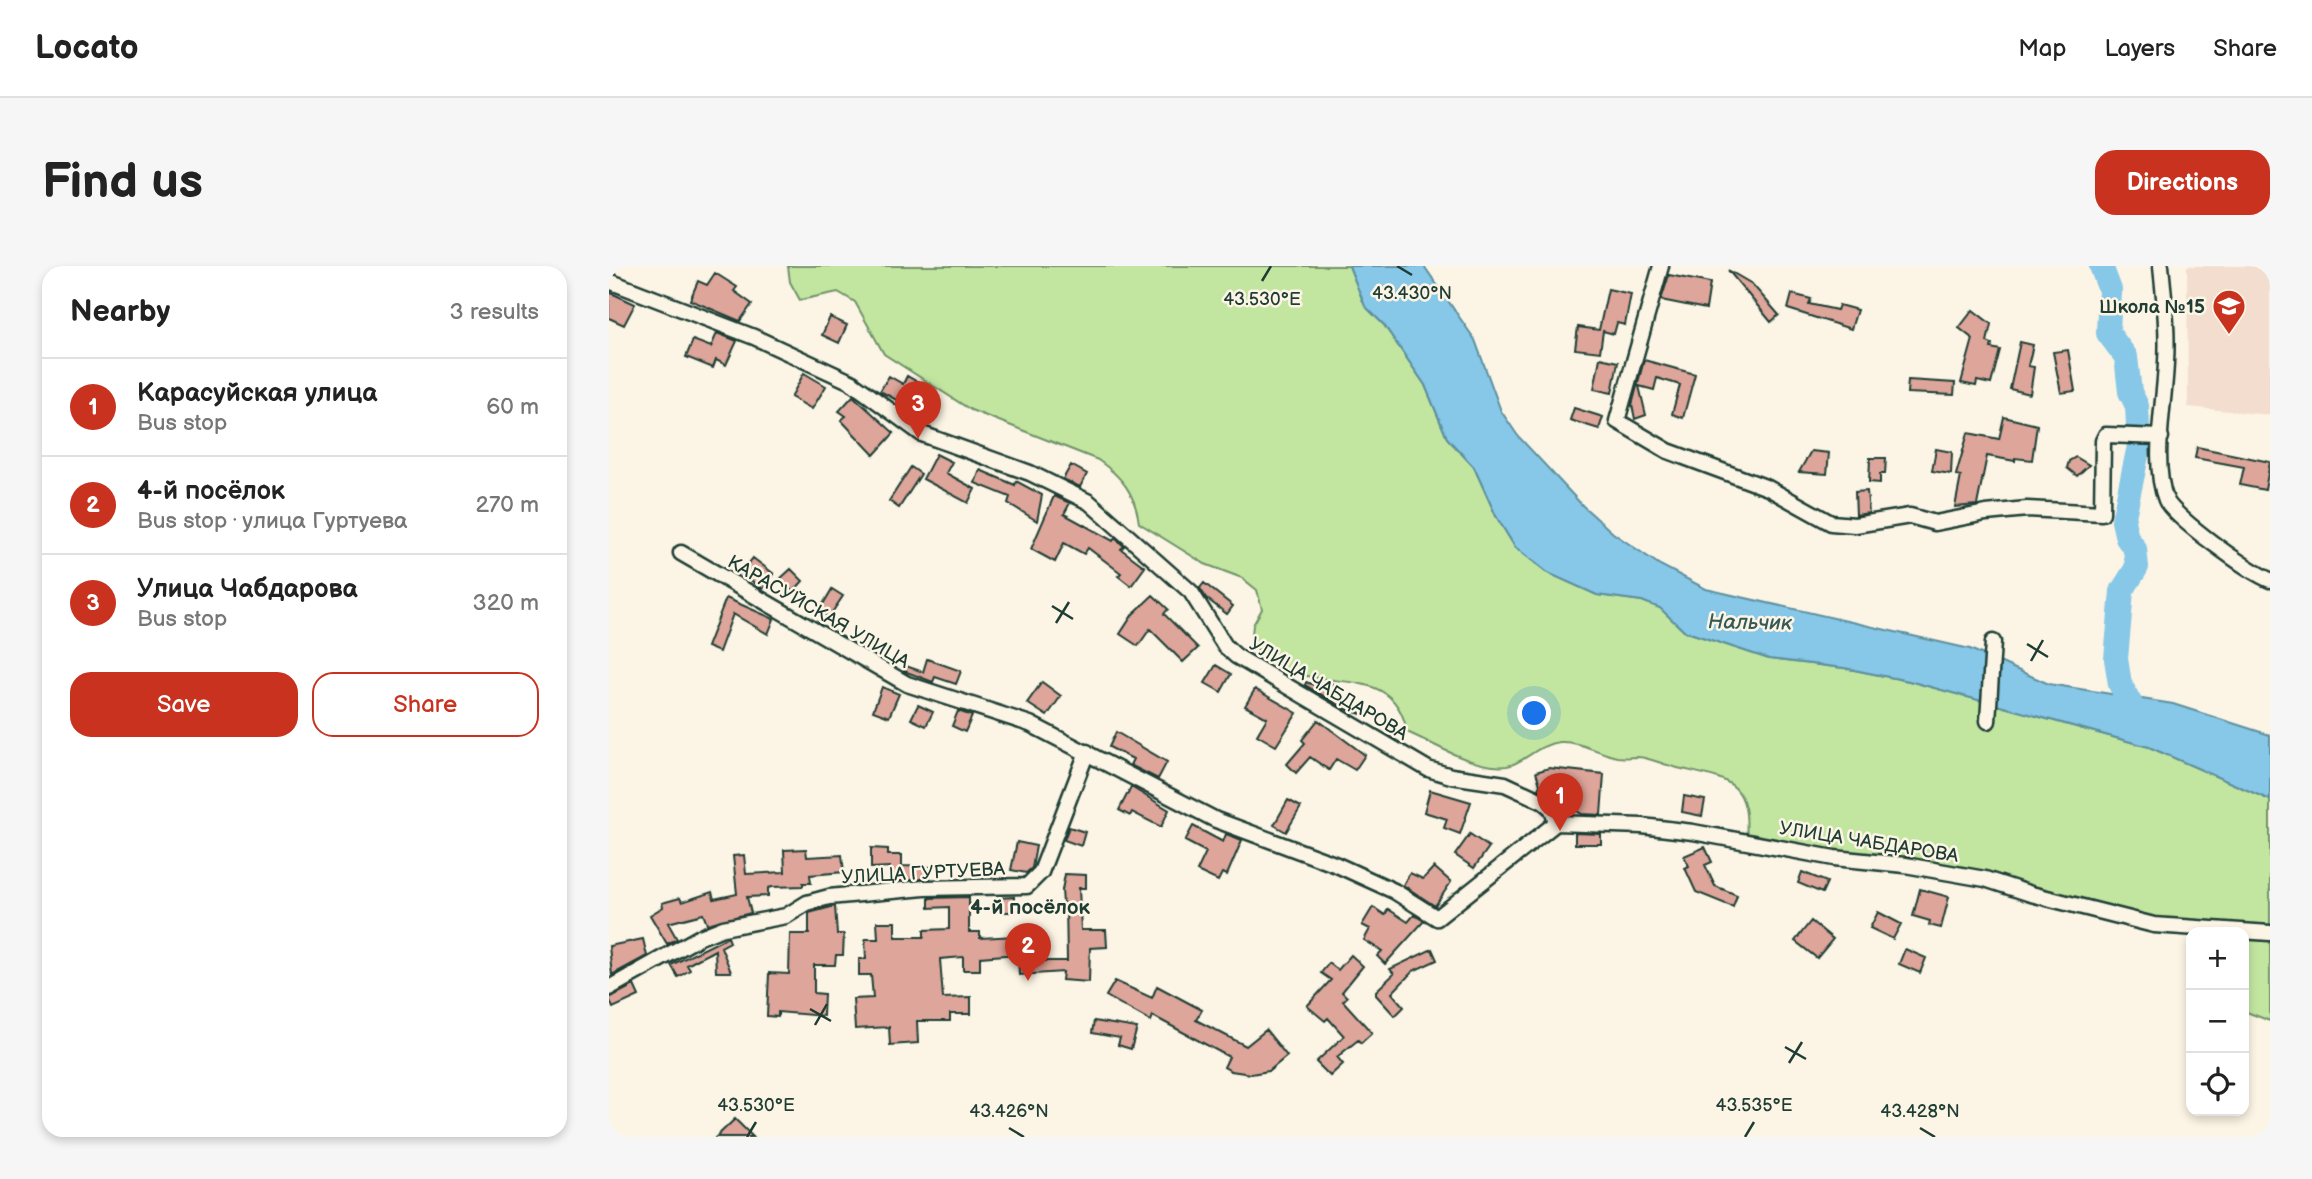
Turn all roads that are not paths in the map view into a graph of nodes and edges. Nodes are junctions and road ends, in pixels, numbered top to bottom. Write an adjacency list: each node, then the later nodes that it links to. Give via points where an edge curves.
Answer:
1 (1661, 266): 4 (street, via 1618,421 1679,456 1767,488 1822,521 1843,526 1910,516 1935,523 2007,510 2053,508 2102,513 2106,435)
2 (2161, 266): 4 (street, via 2167,360)
3 (609, 281): 10 (street, УЛИЦА ЧАБДАРОВА, via 723,323 851,382 922,434 1030,473 1080,497 1191,592 1236,656 1428,769 1521,790 1552,809)
4 (2156, 436): 6 (street, via 2169,506 2242,565)
5 (681, 553): 9 (street, КАРАСУЙСКАЯ УЛИЦА, via 898,680 1030,724)
6 (2270, 580)
7 (1993, 644): 8 (street)
8 (1988, 718)
9 (1087, 752): 10 (street, КАРАСУЙСКАЯ УЛИЦА, via 1216,820 1337,864 1437,918); 12 (street, УЛИЦА ГУРТУЕВА, via 1041,872 1027,886 924,888 829,897 786,916 700,937)
10 (1556, 823): 11 (street, УЛИЦА ЧАБДАРОВА, via 1666,828 1834,858 1927,868 2175,929)
11 (2270, 933)
12 (609, 988)

